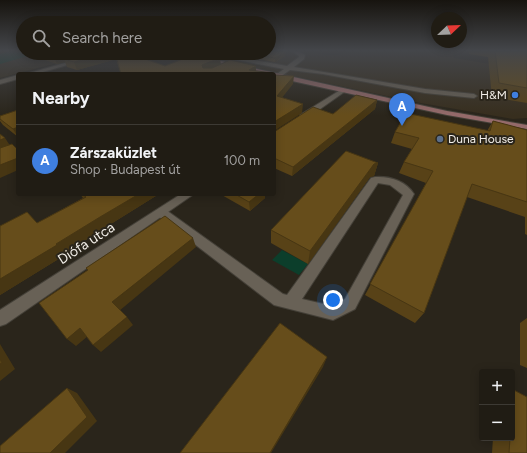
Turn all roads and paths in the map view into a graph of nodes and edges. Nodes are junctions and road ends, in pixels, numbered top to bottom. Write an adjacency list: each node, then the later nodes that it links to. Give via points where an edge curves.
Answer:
1 (324, 72): 6 (street, via 425,91)
2 (276, 76): 5 (main road)
3 (16, 78): 4 (street)
4 (0, 82)
5 (344, 90): 7 (street); 8 (main road, via 447,113)
6 (474, 96)
7 (299, 120)
8 (527, 127)
9 (186, 196): 10 (street, Diófa utca)
10 (162, 213): 11 (street, via 279,300); 12 (street, Diófa utca)
11 (291, 302): 11 (street, via 333,313 350,304 409,194 400,184 384,179 375,180)
12 (0, 319)

